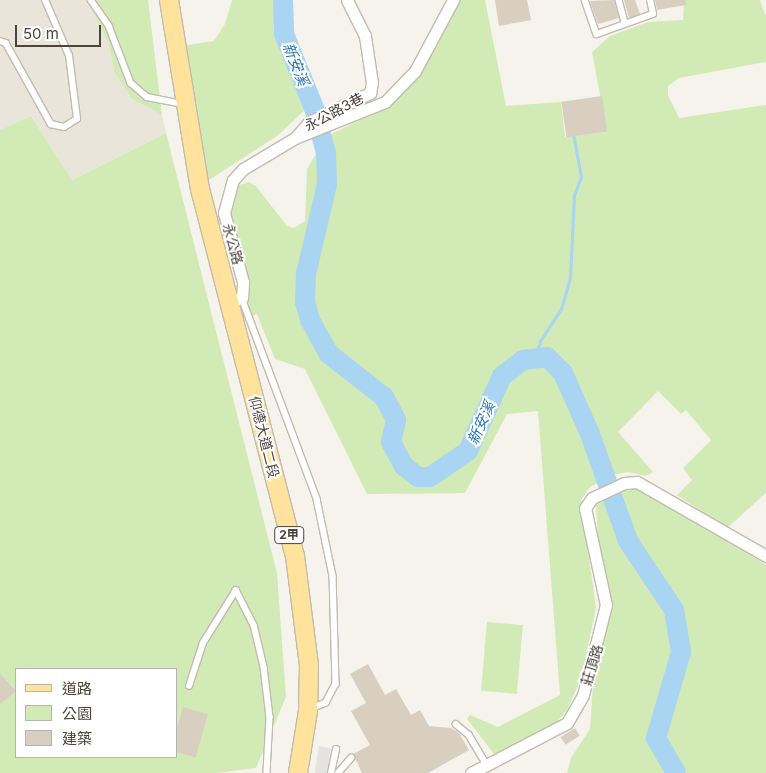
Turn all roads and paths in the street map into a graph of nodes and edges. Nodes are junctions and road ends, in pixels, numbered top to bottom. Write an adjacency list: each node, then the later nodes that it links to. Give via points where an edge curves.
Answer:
1 (45, 0): 10 (lane, via 69,56 72,88 79,109 77,119 64,127 51,124 6,43)
2 (91, 0): 11 (lane, via 109,26 131,83 147,97)
3 (169, 0): 11 (main road, 2甲)
4 (347, 0): 12 (street, 永公路3巷, via 365,36 372,83 362,100 309,122)
5 (453, 0): 12 (street, 永公路, via 415,71 386,102)
6 (585, 0): 9 (lane, via 597,34)
7 (619, 0): 9 (lane)
8 (650, 0): 9 (lane, via 653,14)
9 (625, 22)
10 (0, 41)
11 (185, 104): 13 (main road, 仰德大道二段 / 2甲, via 200,188)
12 (295, 138): 13 (street, 永公路, via 243,169 227,194 224,212 243,282)
13 (236, 300): 16 (main road, 仰德大道二段 / 2甲, via 295,556 309,665); 16 (lane, via 317,499 333,576 336,684 326,702)
14 (766, 556): 20 (street, 莊頂路, via 662,493 637,482 624,483 592,498 585,508 587,526 606,605 582,695 567,723)
15 (189, 686): 21 (lane, via 203,644 236,590 254,625 264,667 270,717)
16 (308, 711): 22 (main road, 仰德大道二段 / 2甲)
17 (456, 724): 20 (lane, via 469,735)
18 (336, 750): 23 (lane)
19 (351, 758): 24 (lane)
20 (487, 765): 25 (street, 莊頂路)
21 (267, 773)
22 (298, 773)
23 (331, 773)
24 (338, 773)
25 (470, 773)

